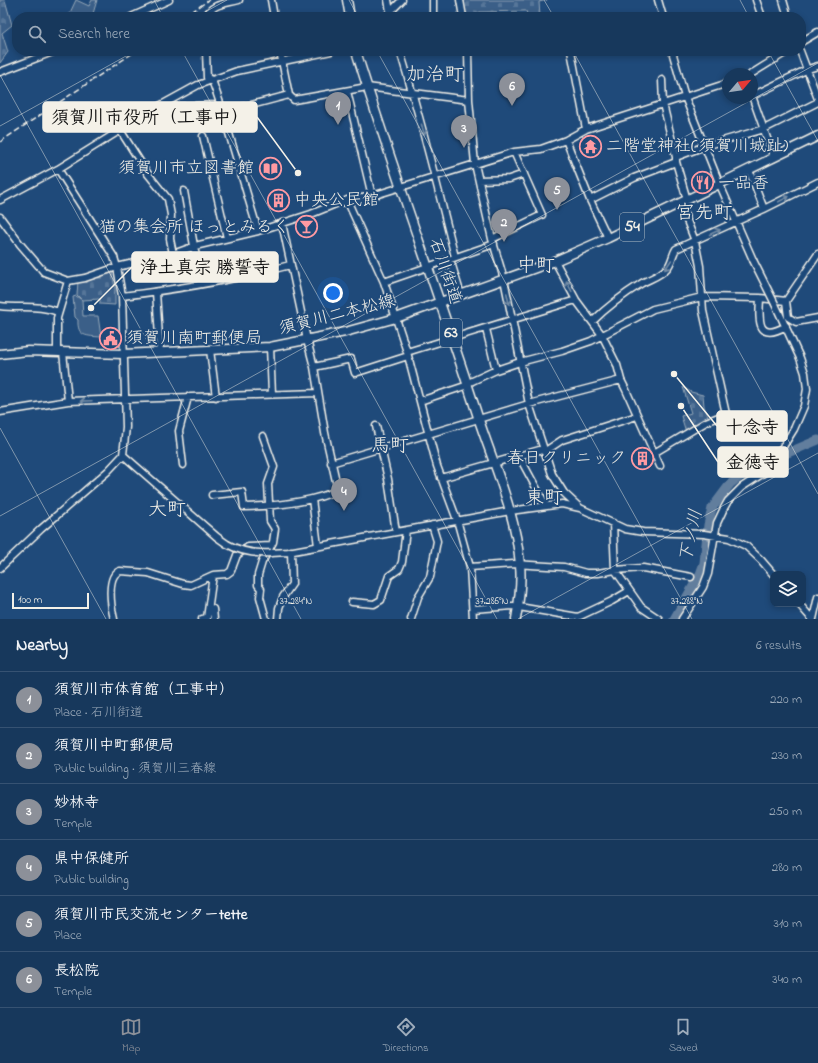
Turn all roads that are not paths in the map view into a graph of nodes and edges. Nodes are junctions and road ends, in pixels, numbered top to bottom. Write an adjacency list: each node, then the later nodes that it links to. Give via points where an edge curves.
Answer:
1 (169, 0): 12 (street)
2 (239, 0): 13 (street, via 223,3)
3 (271, 0): 14 (street)
4 (347, 0): 15 (main road)
5 (388, 0): 16 (street)
6 (402, 0): 17 (street)
7 (432, 0): 18 (street)
8 (460, 0): 19 (street)
9 (658, 0): 20 (street)
10 (756, 0): 21 (street)
11 (783, 0): 22 (street)
12 (142, 12)
13 (208, 12)
14 (273, 12)
15 (349, 12)
16 (390, 12)
17 (393, 12)
18 (433, 12)
19 (462, 12)
20 (661, 12)
21 (760, 12)
22 (787, 12)
23 (818, 32): 24 (street)
24 (806, 39)
25 (42, 56): 42 (street)
26 (206, 56): 43 (street, via 207,78)
27 (281, 56): 38 (street)
28 (309, 56): 38 (street)
29 (358, 56): 46 (main road, 石川街道 / 63)
30 (402, 56): 48 (street)
31 (468, 56): 53 (street)
32 (572, 56): 59 (street)
33 (673, 56): 51 (street)
34 (774, 56): 37 (street)
35 (780, 56): 37 (street)
36 (802, 56): 40 (street)
37 (776, 59): 41 (street)
38 (282, 62): 43 (street); 50 (street)
39 (818, 66): 40 (street)
40 (808, 69): 49 (street); 52 (street)
41 (758, 70)
42 (0, 72)
43 (212, 80): 57 (street); 58 (street)
44 (662, 80): 55 (street)
45 (722, 85): 51 (street)
46 (367, 87): 47 (street); 48 (street); 77 (main road, 石川街道 / 63)
47 (347, 91): 50 (street, via 297,101); 79 (street)
48 (413, 92): 53 (street); 73 (street, one-way to 73)
49 (758, 93)
50 (289, 96): 58 (street, via 232,110)
51 (685, 97): 55 (street); 65 (street)
52 (818, 99)
53 (469, 100): 69 (street)
54 (818, 102): 60 (street)
55 (663, 104): 59 (street); 68 (street)
56 (755, 104): 60 (street)
57 (156, 108): 58 (street, via 214,105); 61 (street)
58 (222, 110): 88 (street)
59 (586, 129): 64 (street)
60 (764, 129): 65 (street); 67 (street)
61 (120, 130): 70 (street); 94 (street, via 148,174 168,199)
62 (203, 136): 89 (street)
63 (818, 136): 67 (main road, 54)
64 (566, 140): 66 (street, via 541,149); 82 (street)
65 (705, 146): 68 (street); 76 (street)
66 (514, 152): 69 (street); 72 (street)
67 (774, 158): 71 (main road, 54)
68 (676, 160): 82 (street); 83 (street)
69 (475, 164): 73 (street); 74 (street)
70 (58, 168): 80 (street); 100 (street, via 114,257)
71 (750, 170): 76 (main road, 54); 84 (street)
72 (524, 174): 74 (street, via 509,179); 92 (street, via 542,215)
73 (435, 176): 77 (street); 96 (street)
74 (479, 180): 92 (street)
75 (818, 182): 84 (street, one-way to 75)
76 (720, 185): 83 (main road, 54); 86 (street)
77 (400, 187): 79 (street); 99 (main road, 石川街道 / 63)
78 (184, 191): 93 (street)
79 (372, 196): 81 (street)
80 (0, 200)
81 (347, 200): 87 (street); 103 (street)
82 (590, 200): 90 (street)
83 (683, 201): 90 (main road, 54); 91 (street)
84 (764, 209): 86 (street)
85 (0, 217): 102 (street, via 44,272)
86 (736, 222): 91 (street, one-way to 86); 119 (street, bridge)
87 (282, 223): 88 (street); 98 (street)
88 (258, 231): 89 (street)
89 (228, 238): 93 (street)
90 (608, 238): 97 (main road, 54)
91 (695, 241): 108 (street); 118 (street, one-way to 118, via 676,249 668,268 612,303)
92 (493, 242): 96 (street); 101 (street)
93 (195, 246): 94 (street); 104 (street)
94 (173, 254): 100 (street)
95 (818, 254): 111 (street)
96 (452, 258): 99 (street); 106 (street)
97 (555, 261): 101 (main road, 54); 110 (street, one-way to 97)
98 (290, 265): 104 (street); 123 (street)
99 (428, 267): 103 (street); 112 (main road, 石川街道 / 63)
100 (117, 268): 102 (street); 107 (street)
101 (504, 279): 106 (main road, 54); 117 (street, one-way to 117)
102 (68, 281): 114 (street)
103 (384, 282): 115 (street)
104 (201, 284): 105 (street)
105 (156, 292): 107 (street); 127 (street)
106 (461, 295): 112 (main road, 54)
107 (122, 296): 129 (street)
108 (702, 297): 109 (street); 121 (street, via 653,309); 152 (street, via 726,414 706,422)
109 (760, 298): 111 (street); 119 (street, via 761,327 770,333)
110 (576, 300): 117 (street); 118 (street)
111 (786, 301): 116 (street, via 788,317 796,322)
112 (440, 302): 115 (main road, 須賀川二本松線); 122 (main road, 石川街道 / 63)
113 (0, 306): 114 (street, via 34,307)
114 (58, 312): 126 (street)
115 (396, 318): 123 (main road, 須賀川二本松線); 130 (street)
116 (818, 318)
117 (513, 320): 120 (street); 131 (street)
118 (593, 321): 121 (street)
119 (786, 326): 171 (street, via 805,373 807,389 804,406 774,461 765,472 742,487 728,501)
120 (486, 329): 122 (street); 133 (street)
121 (602, 335): 131 (street, via 562,351); 134 (street, via 617,365)
122 (453, 338): 130 (street); 135 (main road, 石川街道 / 63)
123 (307, 340): 124 (main road, 須賀川二本松線); 132 (street)
124 (270, 347): 125 (main road, 須賀川二本松線); 137 (street)
125 (210, 350): 127 (main road, 須賀川二本松線); 139 (street)
126 (60, 352): 128 (main road, 須賀川二本松線, via 28,351); 129 (main road, 須賀川二本松線); 141 (street)
127 (160, 352): 129 (main road, 須賀川二本松線)
128 (0, 354)
129 (123, 354): 140 (street)
130 (408, 354): 132 (street, via 355,372 351,359); 142 (street)
131 (520, 362): 133 (street); 143 (street)
132 (314, 367): 136 (street)
133 (496, 370): 135 (street)
134 (621, 380): 143 (street); 145 (street)
135 (468, 384): 142 (street); 146 (main road, 石川街道 / 63)
136 (318, 393): 137 (street); 155 (street)
137 (272, 394): 139 (street)
138 (188, 397): 139 (street); 140 (street); 157 (street, via 179,431)
139 (216, 397)
140 (125, 400): 141 (street, one-way to 141); 153 (street)
141 (68, 402): 144 (street)
142 (420, 402): 148 (street)
143 (528, 404): 146 (street); 151 (street)
144 (0, 412)
145 (637, 416): 151 (street, via 562,440); 152 (street)
146 (478, 419): 148 (street); 156 (main road, 石川街道 / 63)
147 (376, 426): 150 (street)
148 (428, 434): 150 (street); 159 (street)
149 (263, 436): 162 (street, via 274,467 268,484)
150 (382, 448): 155 (street); 170 (street)
151 (544, 450): 154 (street); 164 (street, via 552,474 564,494)
152 (654, 453): 158 (street)
153 (123, 455): 174 (street, bridge, via 227,544 250,553 271,554); 175 (street)
154 (519, 456): 156 (street); 163 (street)
155 (331, 463): 161 (street, via 338,490)
156 (494, 463): 159 (street); 165 (main road, 石川街道 / 63)
157 (183, 466)
158 (660, 466)
159 (441, 478): 166 (street)
160 (212, 495): 162 (street, via 242,492 244,507)
161 (312, 499): 162 (street); 173 (street)
162 (270, 506): 172 (street, via 270,522 274,529 273,542)
163 (546, 506): 164 (street, via 562,504); 165 (street)
164 (580, 508): 167 (street)
165 (510, 511): 166 (street); 176 (main road, 石川街道 / 63)
166 (456, 520): 168 (street); 177 (street)
167 (613, 523): 171 (street, via 625,529 643,532); 179 (street)
168 (432, 525): 169 (street); 197 (street, via 437,541 430,577 418,597)
169 (406, 530): 170 (street); 186 (street, via 402,562 399,569 389,576 381,600 374,604)
170 (396, 532): 173 (street)
171 (715, 536): 180 (street, via 729,538 746,546); 202 (street, via 703,587)
172 (270, 546): 182 (street, via 248,547 237,555 232,571); 195 (street, via 258,575)
173 (318, 546): 174 (street)
174 (290, 551): 196 (street, via 292,584 283,597)
175 (10, 559): 178 (street); 181 (street)
176 (520, 565): 177 (street); 179 (street, via 564,568 586,573); 188 (main road, 石川街道 / 63)
177 (470, 567): 190 (street)
178 (0, 568)
179 (615, 570): 183 (street, via 643,568); 184 (street)
180 (770, 571)
181 (0, 574)
182 (213, 575): 187 (street); 192 (street, via 191,585 148,573 116,572 112,578 111,599)
183 (691, 577)
184 (629, 590): 191 (street, via 578,618); 201 (street, via 641,607)
185 (818, 597): 203 (street)
186 (352, 602)
187 (209, 607): 193 (street, via 207,618); 194 (street, via 213,609)
188 (517, 607): 190 (street); 191 (street); 199 (main road, 石川街道 / 63)
189 (802, 607): 203 (street)
190 (473, 609): 198 (street)
191 (538, 611): 200 (street)
192 (114, 619)
193 (202, 619)
194 (214, 619)
195 (266, 619)
196 (278, 619)
197 (412, 619)
198 (473, 619)
199 (516, 619)
200 (538, 619)
201 (659, 619)
202 (682, 619)
203 (813, 619)

